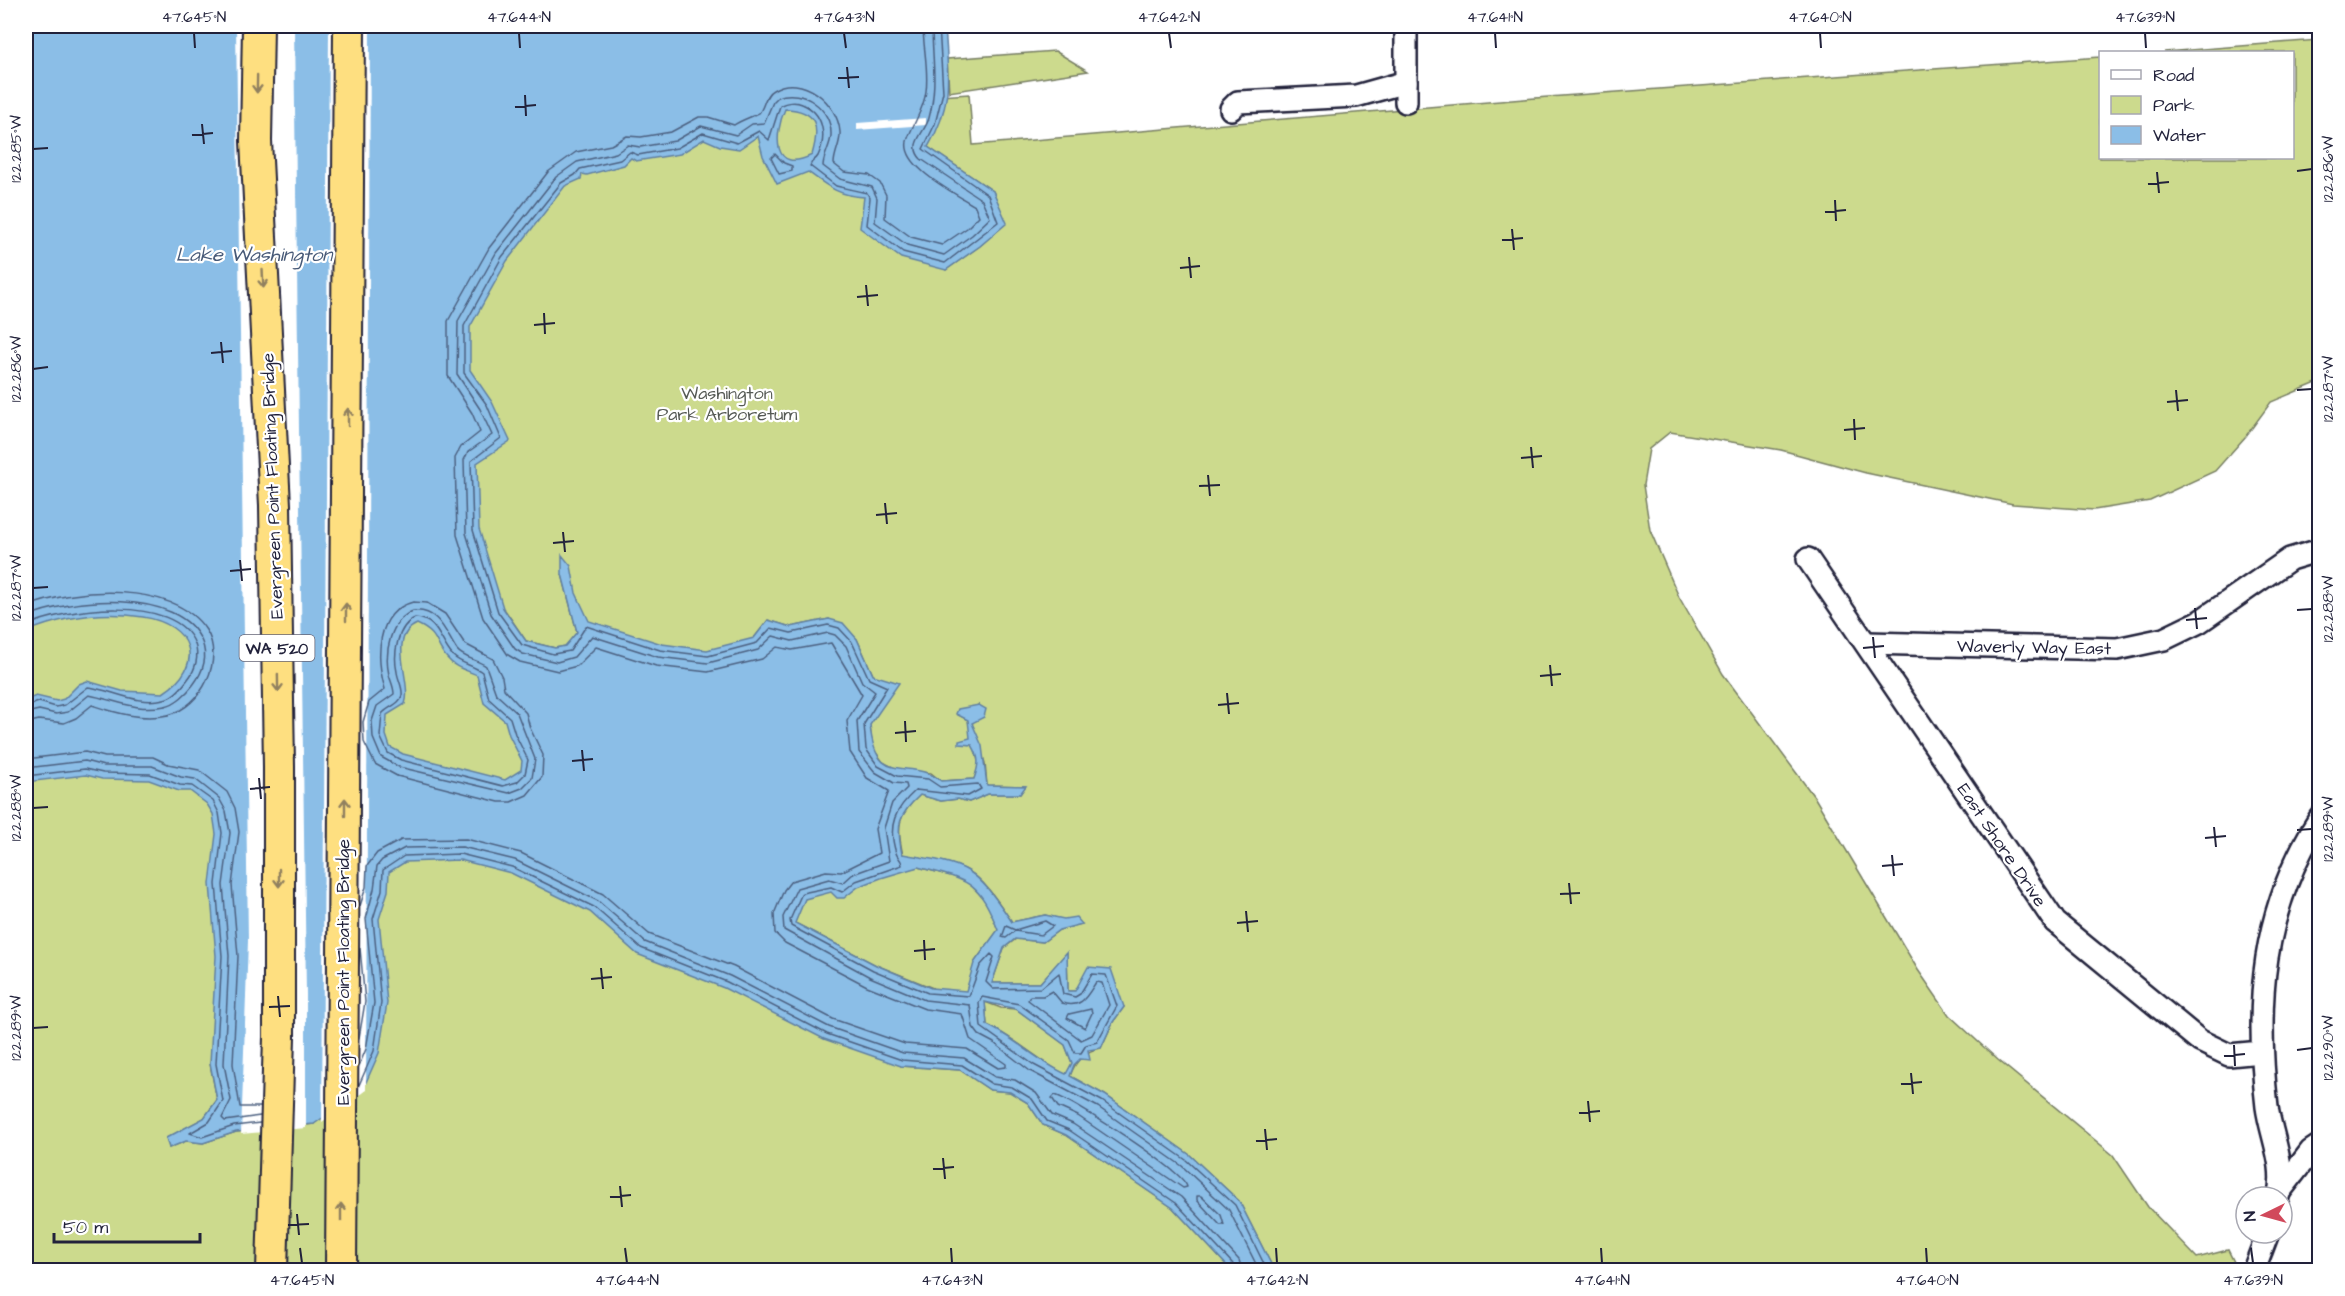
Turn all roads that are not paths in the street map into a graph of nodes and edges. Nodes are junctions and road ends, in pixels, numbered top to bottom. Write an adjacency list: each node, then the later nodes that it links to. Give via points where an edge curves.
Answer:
1 (258, 26): 14 (highway, Evergreen Point Floating Bridge / WA 520, one-way to 14, via 256,141 275,505 279,767 279,1037)
2 (349, 26): 15 (highway, Evergreen Point Floating Bridge, one-way to 2)
3 (1406, 26): 4 (street, via 1406,92 1238,102)
4 (1231, 109)
5 (2319, 550): 7 (street, Waverly Way East, via 2290,559 2199,622 2164,639 2117,649)
6 (1808, 559): 7 (street, East Shore Drive)
7 (1867, 643): 9 (street, East Shore Drive, via 2055,922 2200,1041 2229,1055)
8 (2319, 818): 9 (street, via 2297,861 2274,923 2262,983)
9 (2261, 1052): 11 (street, via 2268,1114 2278,1155)
10 (2319, 1145): 12 (street)
11 (2279, 1185)
12 (2286, 1185)
13 (2263, 1245): 16 (street)
14 (272, 1270)
15 (341, 1270)
16 (2254, 1270)

